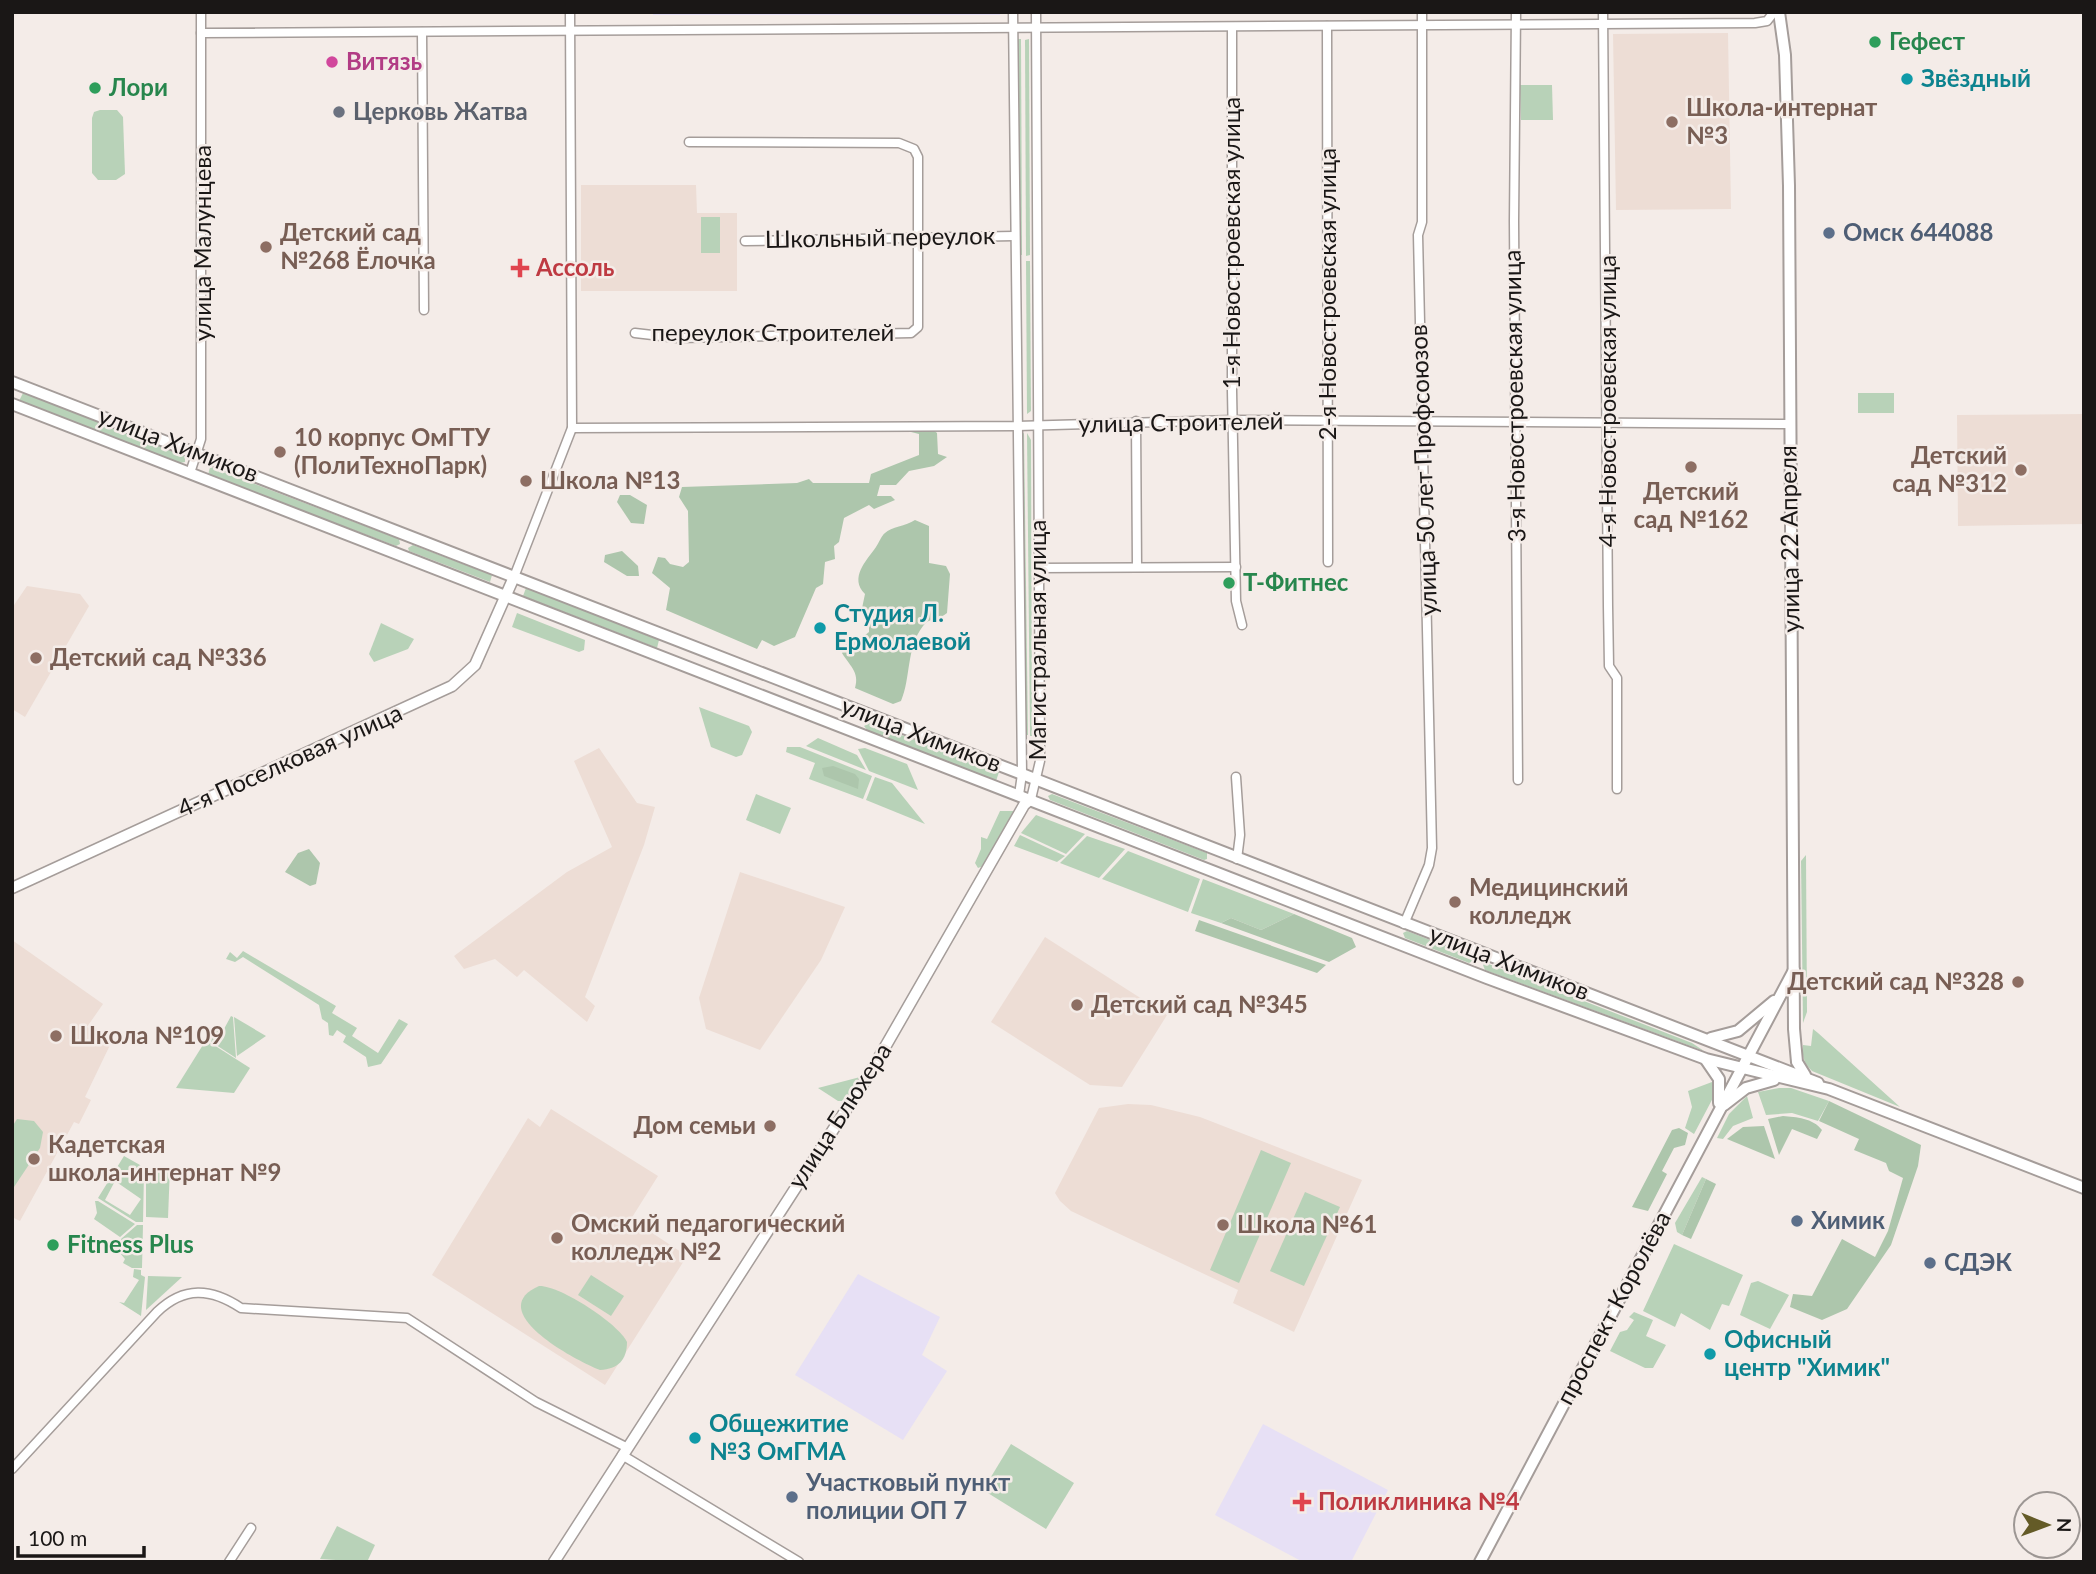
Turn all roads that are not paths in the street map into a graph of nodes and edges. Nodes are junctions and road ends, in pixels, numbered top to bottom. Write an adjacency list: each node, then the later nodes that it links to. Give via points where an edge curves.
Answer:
1 (201, 12): 20 (street, улица Малунцева)
2 (570, 12): 18 (street)
3 (1013, 12): 16 (street, Магистральная улица)
4 (1036, 12): 15 (street, Магистральная улица)
5 (1422, 12): 12 (street, улица 50 лет Профсоюзов)
6 (1516, 12): 10 (street, 3-я Новостроевская улица)
7 (1603, 12): 13 (street, 4-я Новостроевская улица)
8 (1687, 12): 11 (street)
9 (1776, 12): 11 (street, via 1755,23); 35 (main road, улица 22 Апреля, via 1785,55)
10 (1516, 23): 12 (street); 13 (street); 33 (street, 3-я Новостроевская улица)
11 (1686, 24): 13 (street)
12 (1422, 25): 14 (street); 32 (street, улица 50 лет Профсоюзов)
13 (1603, 25): 34 (street, 4-я Новостроевская улица)
14 (1327, 26): 17 (street); 30 (street, 2-я Новостроевская улица)
15 (1036, 27): 16 (street); 17 (street); 37 (street, Магистральная улица)
16 (1013, 28): 18 (street); 22 (street, Магистральная улица)
17 (1232, 28): 29 (street, 1-я Новостроевская улица)
18 (570, 30): 19 (street); 38 (street)
19 (422, 32): 20 (street); 25 (street)
20 (201, 33): 39 (street, улица Малунцева, via 203,312)
21 (688, 142): 23 (street, via 908,144 918,157)
22 (1014, 236): 23 (street, Школьный переулок); 36 (street, Магистральная улица)
23 (918, 237): 24 (street, Школьный переулок); 26 (street, переулок Строителей, via 918,327 911,333 678,338)
24 (746, 241)
25 (425, 310)
26 (635, 333)
27 (12, 382): 39 (main road, улица Химиков)
28 (12, 404): 40 (main road, улица Химиков)
29 (1233, 420): 30 (street, улица Строителей); 31 (street, улица Строителей); 44 (street, 1-я Новостроевская улица)
30 (1328, 420): 32 (street, улица Строителей); 43 (street, 2-я Новостроевская улица)
31 (1136, 421): 37 (street, улица Строителей); 46 (street)
32 (1421, 421): 33 (street, улица Строителей); 65 (street, улица 50 лет Профсоюзов, via 1432,848)
33 (1515, 423): 34 (street, улица Строителей); 57 (street, 3-я Новостроевская улица)
34 (1607, 423): 35 (street, улица Строителей); 58 (street, 4-я Новостроевская улица, via 1609,666 1617,678)
35 (1789, 424): 68 (main road, улица 22 Апреля)
36 (1017, 426): 37 (street, улица Строителей); 38 (street, улица Строителей); 54 (street, Магистральная улица)
37 (1038, 426): 45 (street, Магистральная улица)
38 (572, 428): 47 (street)
39 (197, 454): 40 (street, улица Малунцева); 41 (main road, улица Химиков)
40 (190, 473): 42 (main road, улица Химиков)
41 (408, 534): 42 (main road); 47 (main road, улица Химиков)
42 (400, 554): 48 (main road, улица Химиков)
43 (1328, 562)
44 (1236, 567): 46 (street); 49 (street, 1-я Новостроевская улица)
45 (1038, 568): 46 (street); 56 (street, Магистральная улица)
46 (1137, 568)
47 (514, 577): 48 (street, 4-я Поселковая улица); 50 (main road, улица Химиков)
48 (507, 595): 51 (main road, улица Химиков); 62 (street, 4-я Поселковая улица, via 475,665 452,686)
49 (1242, 625)
50 (722, 659): 51 (main road); 52 (main road, улица Химиков)
51 (715, 677): 53 (main road, улица Химиков)
52 (852, 708): 53 (main road); 54 (main road, улица Химиков)
53 (845, 728): 59 (main road, улица Химиков)
54 (1022, 774): 56 (main road, улица Химиков); 59 (street, Магистральная улица)
55 (1236, 778): 60 (street)
56 (1038, 780): 59 (street, Магистральная улица); 60 (main road, улица Химиков)
57 (1518, 780)
58 (1617, 789)
59 (1025, 800): 61 (main road, улица Химиков); 80 (street, улица Блюхера, via 873,1068)
60 (1237, 859): 61 (main road); 63 (main road, улица Химиков)
61 (1230, 878): 64 (main road, улица Химиков)
62 (12, 888)
63 (1321, 891): 64 (main road); 65 (main road, улица Химиков)
64 (1314, 911): 66 (main road, улица Химиков)
65 (1404, 924): 66 (main road); 67 (main road, улица Химиков)
66 (1397, 942): 69 (main road, улица Химиков)
67 (1485, 954): 69 (main road); 71 (main road, улица Химиков)
68 (1795, 967): 70 (main road, улица 22 Апреля); 75 (main road, via 1794,1048)
69 (1478, 974): 73 (main road, улица Химиков)
70 (1779, 997): 71 (main road, via 1738,1031 1720,1038); 72 (main road, улица 22 Апреля)
71 (1702, 1037): 72 (main road, улица Химиков)
72 (1748, 1055): 74 (main road, проспект Королёва); 75 (main road, улица Химиков)
73 (1706, 1059): 74 (main road, улица Химиков); 78 (main road, via 1719,1079)
74 (1740, 1069): 76 (main road, улица Химиков); 78 (main road, проспект Королёва)
75 (1805, 1075): 77 (main road, улица Химиков)
76 (1788, 1080): 77 (main road, улица Химиков); 78 (main road, via 1754,1084)
77 (1829, 1089): 79 (main road, улица Химиков)
78 (1717, 1112): 86 (main road, проспект Королёва)
79 (2084, 1188)
80 (624, 1451): 81 (street, via 536,1402 407,1318 241,1308 224,1296 209,1294 177,1295 157,1312); 84 (street, улица Блюхера); 85 (street)
81 (12, 1469)
82 (251, 1528): 83 (street)
83 (229, 1562)
84 (554, 1562)
85 (799, 1562)
86 (1480, 1562)

